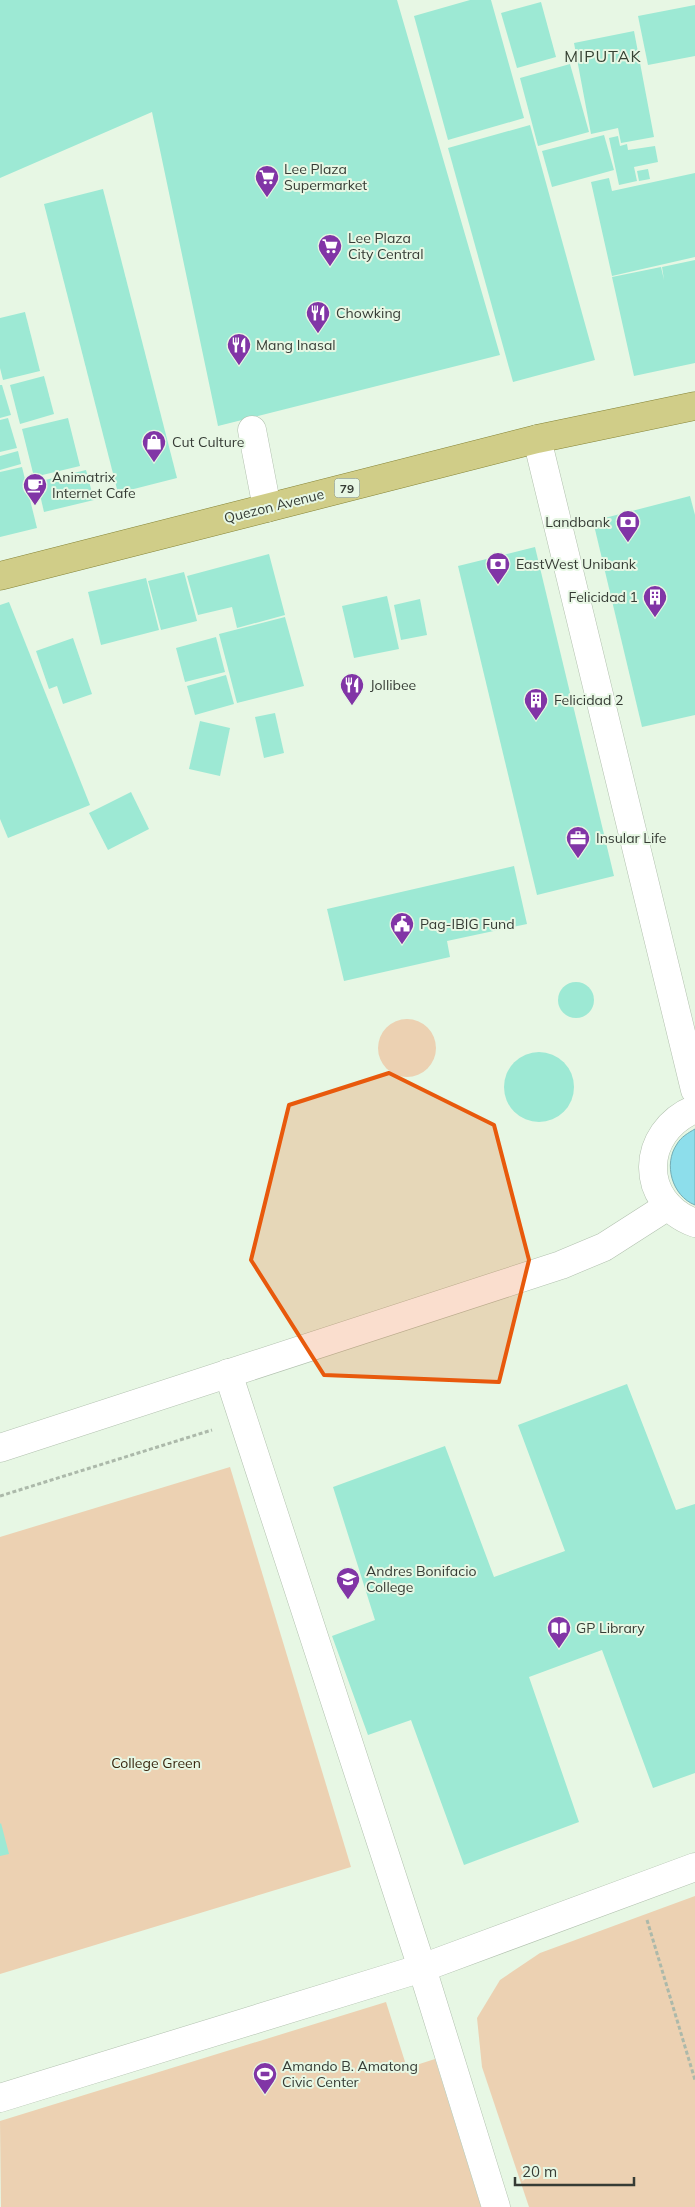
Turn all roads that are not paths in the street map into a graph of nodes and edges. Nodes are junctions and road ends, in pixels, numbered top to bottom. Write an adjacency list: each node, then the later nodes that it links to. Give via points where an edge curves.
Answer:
1 (695, 406): 3 (main road, Quezon Avenue / 79)
2 (252, 430): 4 (lane)
3 (537, 439): 4 (main road, Quezon Avenue / 79); 6 (lane)
4 (267, 508): 5 (main road, Quezon Avenue / 79)
5 (0, 576)
6 (695, 1090)
7 (695, 1109): 8 (lane, via 669,1125 659,1139 654,1156 653,1174 658,1191)
8 (668, 1206): 9 (lane); 10 (lane, via 604,1247 561,1265)
9 (695, 1223)
10 (228, 1373): 11 (lane); 13 (lane)
11 (0, 1448)
12 (695, 1867): 13 (lane)
13 (422, 1968): 14 (lane); 15 (lane)
14 (0, 2098)
15 (496, 2207)

